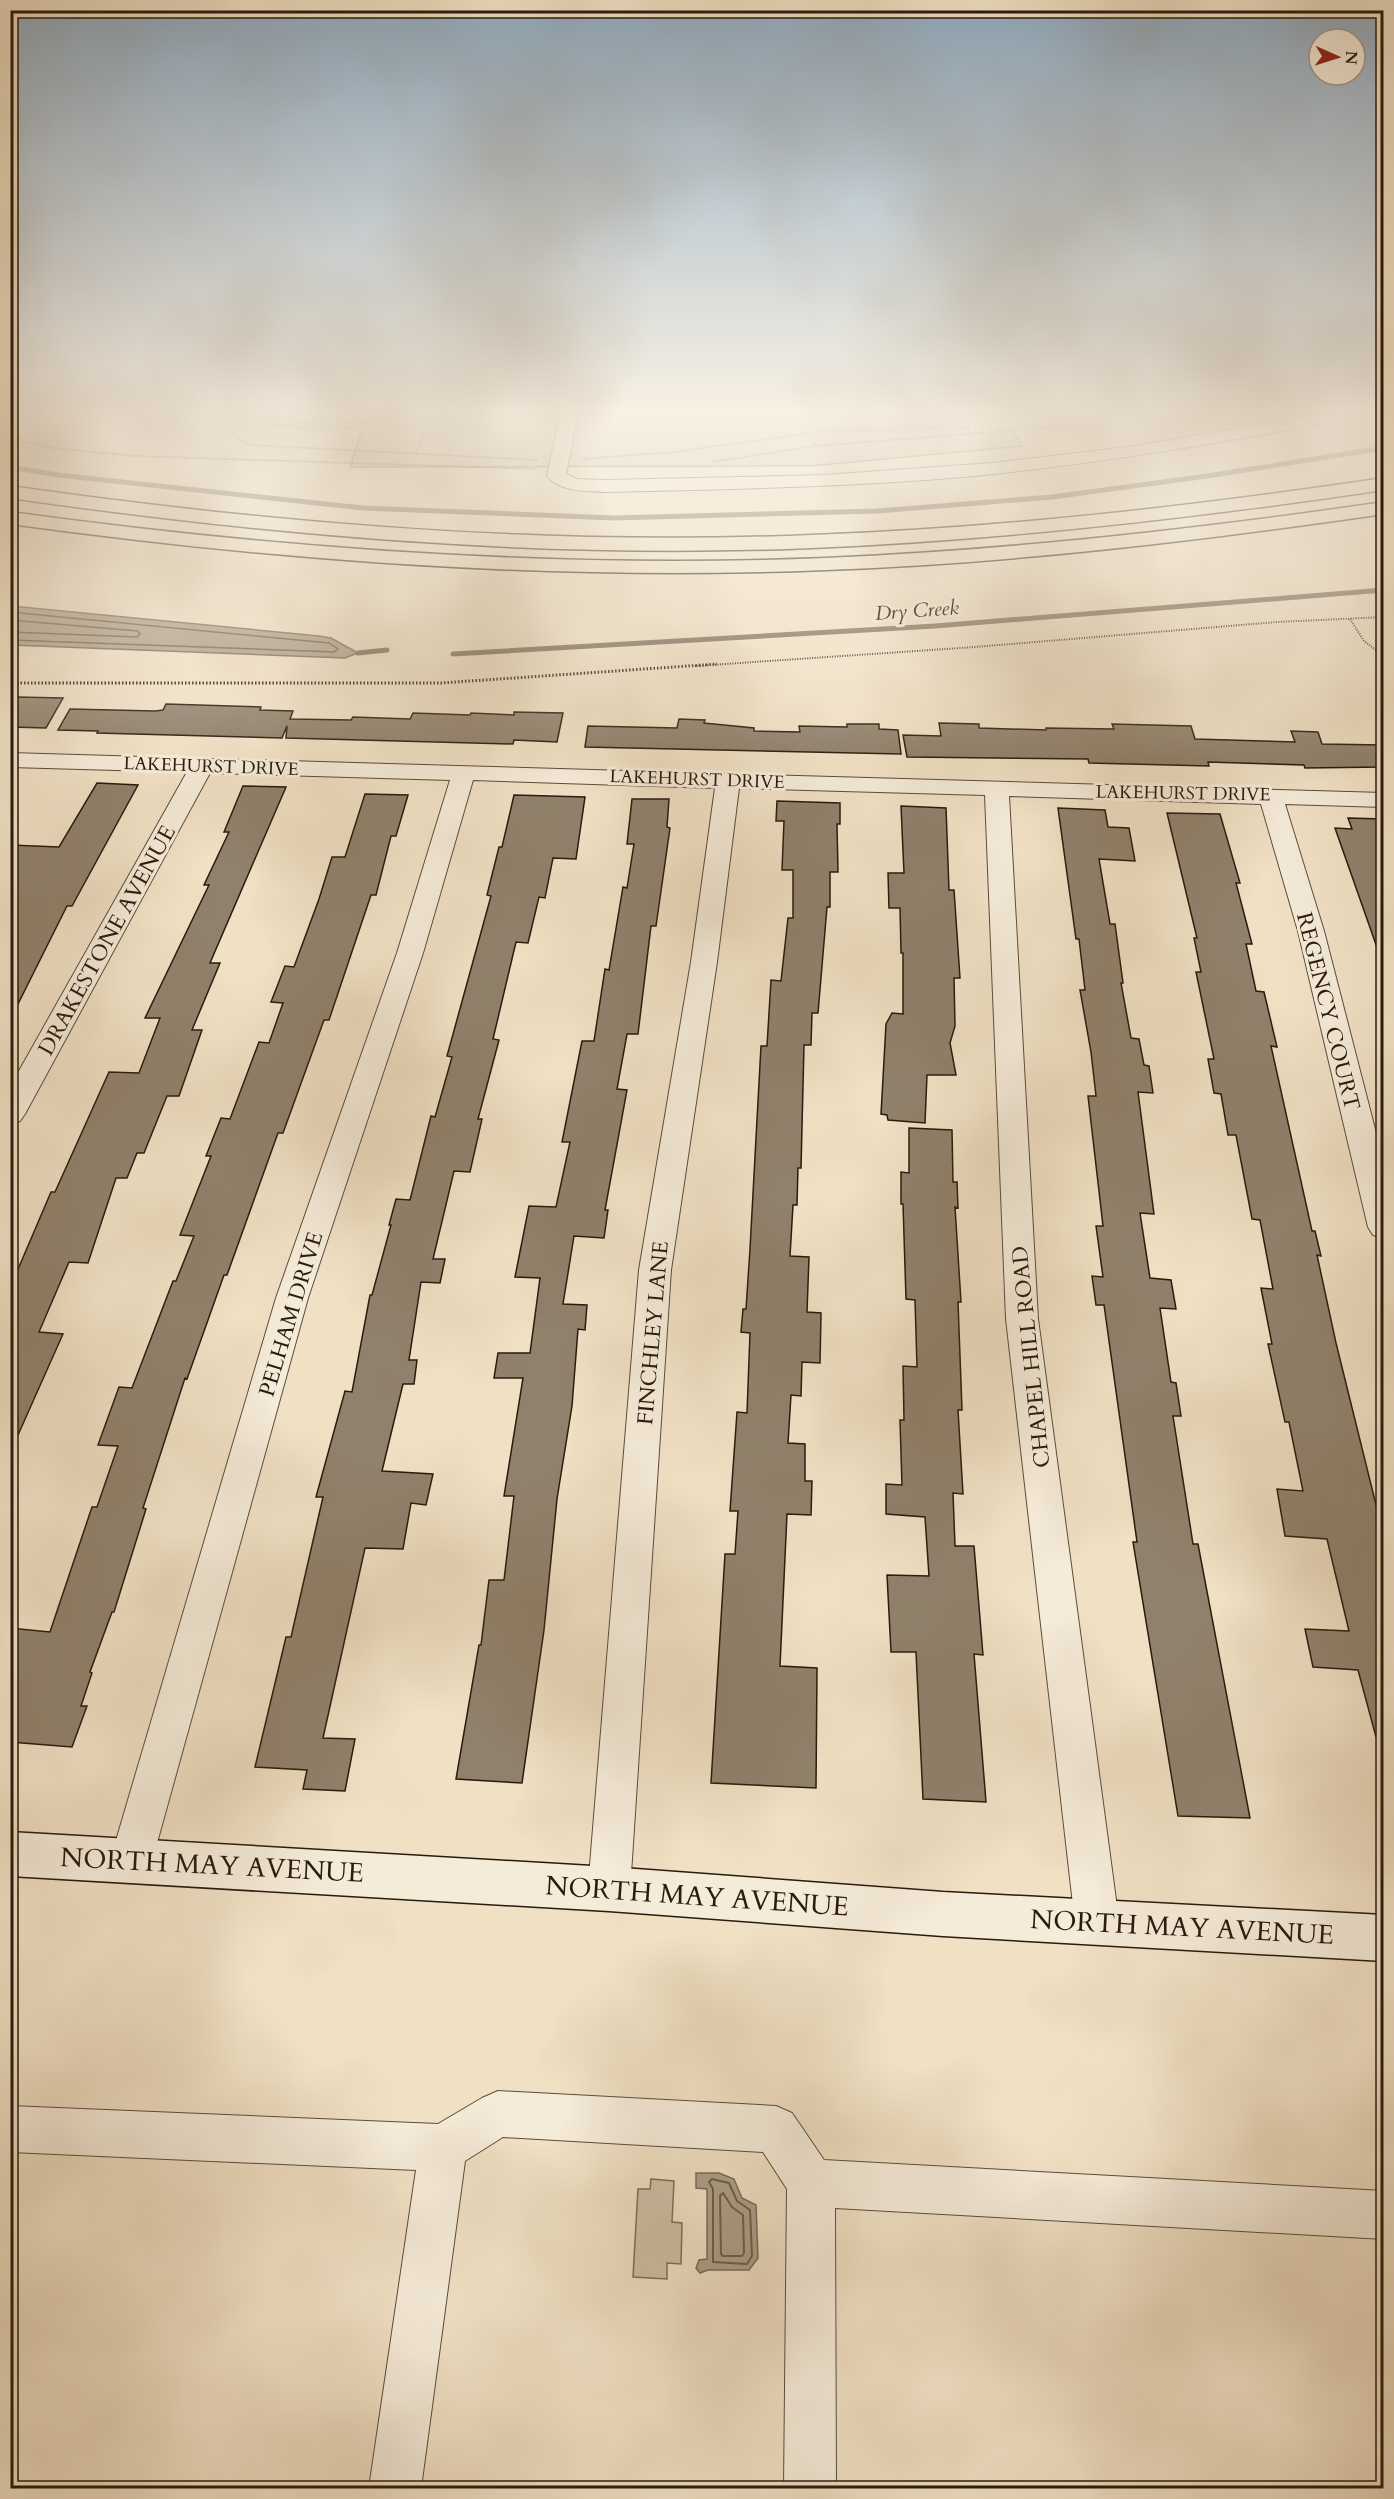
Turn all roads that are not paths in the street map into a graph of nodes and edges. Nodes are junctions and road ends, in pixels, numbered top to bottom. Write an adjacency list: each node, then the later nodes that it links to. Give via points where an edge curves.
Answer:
1 (86, 529): 4 (highway, via 261,549 595,566 924,559 1097,546)
2 (310, 529): 3 (highway, via 539,541 721,542 896,537)
3 (1009, 529)
4 (1244, 529)
5 (10, 760): 6 (street, LAKEHURST DRIVE)
6 (201, 766): 7 (street, LAKEHURST DRIVE); 12 (street, DRAKESTONE AVENUE)
7 (464, 773): 8 (street, LAKEHURST DRIVE); 15 (street, PELHAM DRIVE, via 411,953 292,1298)
8 (728, 780): 9 (street, LAKEHURST DRIVE); 16 (street, FINCHLEY LANE, via 704,962 655,1269)
9 (997, 789): 10 (street, LAKEHURST DRIVE); 17 (street, CHAPEL HILL ROAD, via 1022,1319)
10 (1271, 796): 11 (street, LAKEHURST DRIVE); 13 (street, REGENCY COURT, via 1311,932)
11 (1383, 800)
12 (10, 1114)
13 (1383, 1227)
14 (10, 1854): 15 (main road, NORTH MAY AVENUE)
15 (131, 1861): 16 (main road, NORTH MAY AVENUE)
16 (609, 1889): 17 (main road, NORTH MAY AVENUE)
17 (1097, 1922): 18 (main road, NORTH MAY AVENUE)
18 (1383, 1938)
19 (10, 2129): 20 (street)
20 (443, 2148): 21 (street, via 498,2114 776,2129); 23 (street)
21 (811, 2183): 22 (street); 24 (street)
22 (1383, 2215)
23 (395, 2488)
24 (810, 2488)

